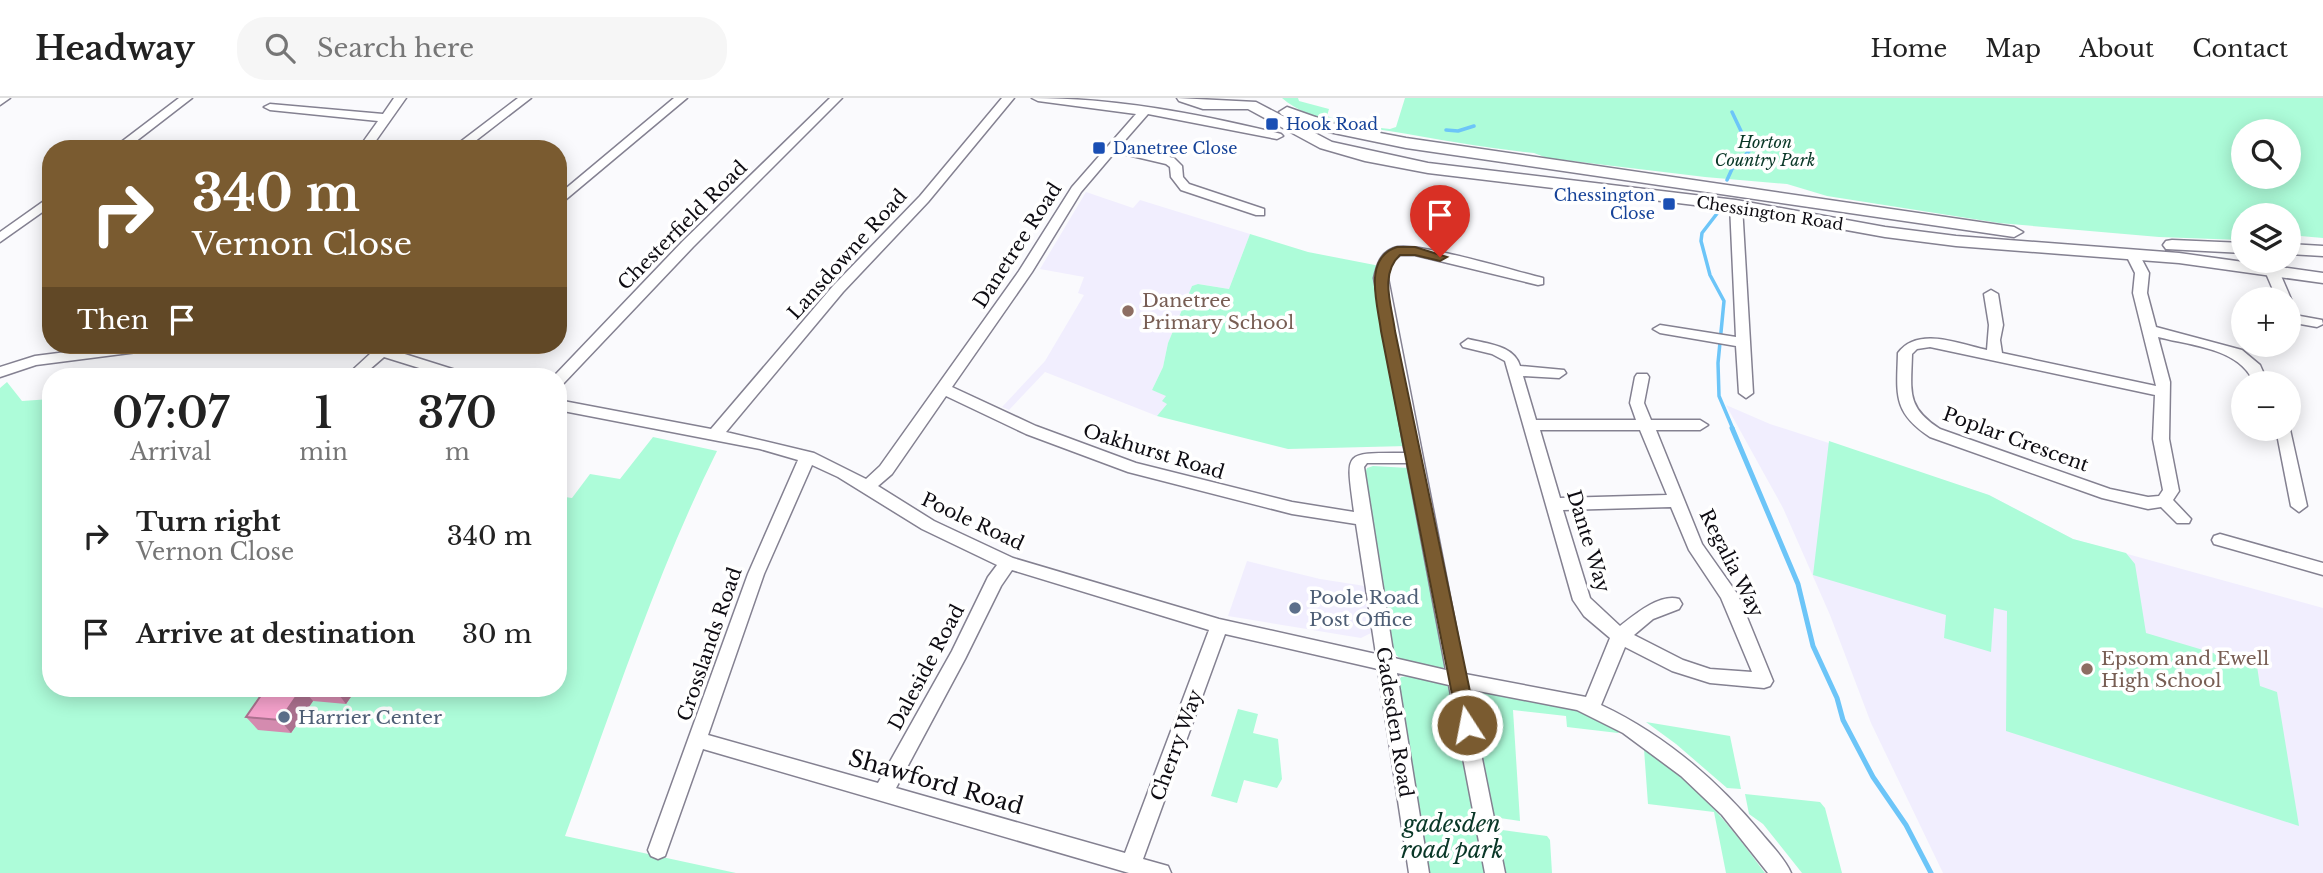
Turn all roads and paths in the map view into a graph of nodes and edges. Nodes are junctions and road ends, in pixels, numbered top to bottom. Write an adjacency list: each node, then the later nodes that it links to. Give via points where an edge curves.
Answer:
1 (4, 98): 13 (street)
2 (186, 98): 18 (street)
3 (400, 98): 16 (street)
4 (526, 98): 20 (street)
5 (681, 98): 22 (street)
6 (836, 98): 48 (street, Chesterfield Road)
7 (1008, 98): 61 (street, Lansdowne Road)
8 (1038, 98): 12 (street)
9 (1184, 98): 11 (main road, Chessington Road, via 1203,104)
10 (1265, 98): 27 (main road, Chessington Road, via 1292,115 1334,129 1475,154 1996,230)
11 (1234, 100): 23 (main road, Chessington Road, via 1263,110 1326,145 1394,162)
12 (1069, 101): 15 (street)
13 (0, 102)
14 (270, 107): 16 (street)
15 (1139, 109): 17 (street); 21 (street, Danetree Road, via 1142,114)
16 (386, 118): 19 (street)
17 (1276, 136)
18 (130, 140)
19 (370, 140)
20 (469, 140)
21 (1112, 148): 25 (street, via 1170,161 1185,187); 54 (street, Danetree Road, via 1076,190)
22 (567, 194)
23 (1737, 205): 30 (main road, Chessington Road, via 1956,241); 40 (street)
24 (42, 207): 26 (street)
25 (1260, 212)
26 (0, 238)
27 (2231, 247)
28 (2301, 249): 29 (main road)
29 (2321, 251)
30 (2133, 255): 31 (main road, Chessington Road); 39 (street, via 2142,273 2140,293)
31 (2231, 266)
32 (2287, 273): 33 (main road, Chessington Road)
33 (2323, 278)
34 (1538, 281): 64 (street, via 1415,251 1397,251 1384,262 1381,278)
35 (1991, 294): 45 (street)
36 (2301, 320): 37 (street)
37 (2317, 323)
38 (1660, 329): 40 (street)
39 (2150, 330): 50 (street, via 2237,353); 55 (street)
40 (1745, 343): 56 (street)
41 (1468, 344): 49 (street, via 1506,354)
42 (87, 354): 51 (street, via 35,361)
43 (379, 354): 46 (street)
44 (402, 354): 47 (street)
45 (1995, 356): 55 (street, Poplar Crescent); 67 (street, Poplar Crescent, via 1930,342 1907,348 1906,411 1935,433 2094,489 2138,501)
46 (362, 368)
47 (439, 368)
48 (567, 371)
49 (1517, 371): 52 (street); 58 (street, Dante Way)
50 (2256, 371)
51 (0, 372)
52 (1559, 373)
53 (1642, 377): 59 (street, Regalia Way, via 1637,403)
54 (943, 390): 65 (street, Danetree Road, via 886,470); 70 (street, Oakhurst Road, via 1031,430 1133,468 1292,508)
55 (2163, 392): 67 (street, via 2161,439 2171,491)
56 (1746, 393)
57 (567, 407): 61 (street, Poole Road)
58 (1532, 425): 59 (street); 68 (street, Dante Way)
59 (1647, 425): 60 (street); 66 (street, Regalia Way)
60 (1700, 425)
61 (715, 435): 63 (street, Poole Road)
62 (2286, 441): 69 (street)
63 (809, 457): 65 (street, Poole Road); 82 (street, Crosslands Road, via 756,574)
64 (1414, 458): 70 (street, Gadesden Road, via 1364,458 1357,463); 79 (street)
65 (866, 488): 73 (street, Poole Road)
66 (1677, 501): 68 (street); 80 (street, Regalia Way, via 1695,546 1729,595)
67 (2164, 501): 71 (street)
68 (1556, 504): 77 (street, Dante Way, via 1583,600)
69 (2299, 506)
70 (1363, 518): 78 (street, Gadesden Road)
71 (2183, 519)
72 (2220, 540): 74 (street)
73 (1008, 564): 76 (street, Poole Road); 83 (street, Daleside Road, via 994,582)
74 (2323, 569)
75 (1673, 604): 77 (street, via 1647,614)
76 (1219, 626): 78 (street, Poole Road); 85 (street, Cherry Way)
77 (1620, 636): 80 (street, Dante Way, via 1678,666 1710,676); 81 (street)
78 (1385, 663): 79 (street, Poole Road); 87 (street, Gadesden Road)
79 (1459, 680): 81 (street, Poole Road, via 1550,695); 88 (street)
80 (1764, 681)
81 (1591, 708): 89 (street, Poole Road, via 1630,727 1688,770 1729,809)
82 (698, 740): 83 (street, Shawford Road); 84 (street, Crosslands Road)
83 (883, 793): 85 (street, Shawford Road)
84 (658, 850)
85 (1131, 864): 86 (street, Shawford Road)
86 (1161, 873)
87 (1419, 873)
88 (1495, 873)
89 (1781, 873)

